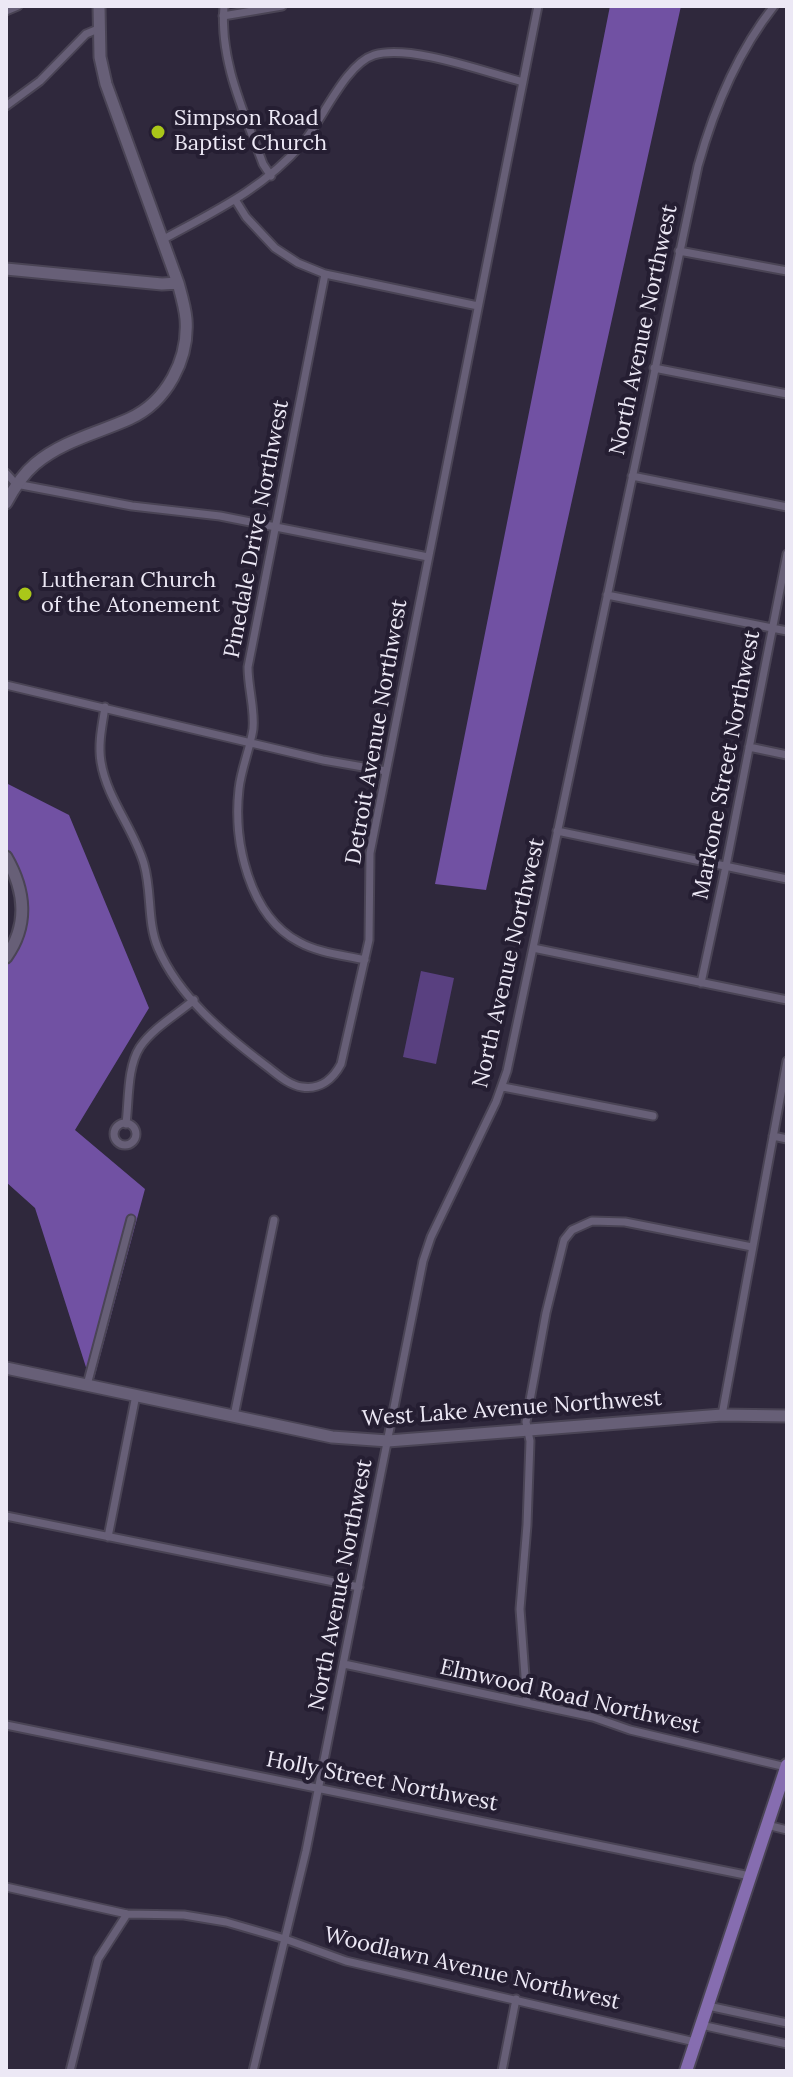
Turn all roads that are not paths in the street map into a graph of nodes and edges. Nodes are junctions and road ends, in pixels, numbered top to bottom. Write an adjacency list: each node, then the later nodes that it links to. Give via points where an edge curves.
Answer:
1 (18, 6): 7 (street)
2 (99, 6): 9 (street)
3 (224, 6): 8 (street)
4 (282, 6): 8 (street)
5 (538, 6): 10 (street, Detroit Avenue Northwest)
6 (774, 6): 15 (street, North Avenue Northwest, via 739,58 715,111)
7 (6, 11)
8 (223, 16): 12 (street, via 231,77)
9 (98, 29): 11 (street); 14 (street, via 106,84)
10 (523, 82): 12 (street, via 411,53 372,55 354,68 306,140); 20 (street, Detroit Avenue Northwest)
11 (6, 106)
12 (271, 176): 13 (street)
13 (236, 201): 14 (street); 18 (street, via 275,248)
14 (162, 240): 19 (street)
15 (679, 251): 17 (street); 21 (street, North Avenue Northwest)
16 (6, 269): 19 (street)
17 (787, 271)
18 (325, 274): 20 (street); 28 (street, Pinedale Drive Northwest)
19 (178, 283): 25 (street, via 186,333 179,366 164,392 133,418 49,454)
20 (478, 306): 30 (street, Detroit Avenue Northwest)
21 (654, 368): 22 (street); 24 (street, North Avenue Northwest)
22 (787, 394)
23 (6, 473): 25 (street)
24 (632, 476): 27 (street); 31 (street, North Avenue Northwest)
25 (16, 484): 26 (street); 28 (street)
26 (6, 503)
27 (787, 507)
28 (275, 527): 30 (street); 36 (street, Pinedale Drive Northwest, via 248,667 254,716)
29 (787, 554): 32 (street, Markone Street Northwest)
30 (428, 557): 39 (street, Detroit Avenue Northwest)
31 (607, 595): 32 (street); 40 (street, North Avenue Northwest)
32 (773, 628): 33 (street); 37 (street, Markone Street Northwest)
33 (787, 631)
34 (6, 685): 35 (street)
35 (105, 707): 36 (street); 48 (street, Detroit Avenue Northwest, via 99,744 104,776 143,862 158,947)
36 (250, 743): 39 (street); 46 (street, Pinedale Drive Northwest, via 237,816 258,901 275,924 299,942)
37 (749, 747): 38 (street); 42 (street, Markone Street Northwest)
38 (787, 755)
39 (386, 771): 46 (street, Detroit Avenue Northwest, via 370,853 371,920)
40 (557, 831): 42 (street); 44 (street, North Avenue Northwest)
41 (6, 857): 45 (street, via 19,884 23,910 19,933)
42 (726, 866): 43 (street); 47 (street, Markone Street Northwest)
43 (787, 879)
44 (533, 948): 47 (street); 51 (street, North Avenue Northwest)
45 (6, 957)
46 (365, 960): 48 (street, Detroit Avenue Northwest, via 341,1064 332,1078 316,1087 286,1080 224,1034)
47 (701, 983): 49 (street)
48 (194, 1000): 53 (street, via 139,1049)
49 (787, 1000)
50 (787, 1061): 54 (street)
51 (503, 1087): 52 (street); 66 (street, North Avenue Northwest, via 423,1261)
52 (653, 1116)
53 (126, 1124)
54 (773, 1136): 55 (street); 58 (street)
55 (787, 1139)
56 (131, 1219): 60 (street)
57 (274, 1220): 63 (street)
58 (752, 1247): 62 (street); 65 (street, via 625,1222 592,1221 572,1230 559,1252)
59 (6, 1368): 60 (street, West Lake Avenue Northwest)
60 (87, 1385): 61 (street, West Lake Avenue Northwest)
61 (136, 1395): 63 (street, West Lake Avenue Northwest); 68 (street)
62 (722, 1415): 64 (street, West Lake Avenue Northwest); 65 (street, West Lake Avenue Northwest)
63 (234, 1416): 66 (street, West Lake Avenue Northwest, via 332,1437)
64 (787, 1416)
65 (527, 1430): 66 (street, West Lake Avenue Northwest); 71 (street, via 520,1609)
66 (388, 1441): 69 (street, North Avenue Northwest)
67 (6, 1516): 68 (street)
68 (108, 1537): 69 (street)
69 (359, 1587): 70 (street, North Avenue Northwest)
70 (344, 1664): 71 (street, Elmwood Road Northwest); 74 (street, North Avenue Northwest)
71 (527, 1703): 73 (street, Elmwood Road Northwest)
72 (6, 1725): 74 (street, Holly Street Northwest)
73 (787, 1766): 75 (main road)
74 (319, 1788): 77 (street, Holly Street Northwest); 80 (street, North Avenue Northwest)
75 (767, 1825): 76 (street); 77 (main road)
76 (787, 1830)
77 (750, 1876): 82 (main road)
78 (6, 1887): 79 (street, Woodlawn Avenue Northwest)
79 (127, 1914): 80 (street, Woodlawn Avenue Northwest, via 184,1915); 87 (street, via 98,1959)
80 (285, 1939): 81 (street, Woodlawn Avenue Northwest, via 346,1961); 88 (street, North Avenue Northwest)
81 (516, 1999): 85 (street, Woodlawn Avenue Northwest); 89 (street)
82 (708, 2006): 83 (street); 84 (main road)
83 (787, 2023)
84 (701, 2025): 85 (main road); 86 (street)
85 (695, 2042): 90 (main road)
86 (787, 2044)
87 (70, 2071)
88 (253, 2071)
89 (502, 2071)
90 (686, 2071)

